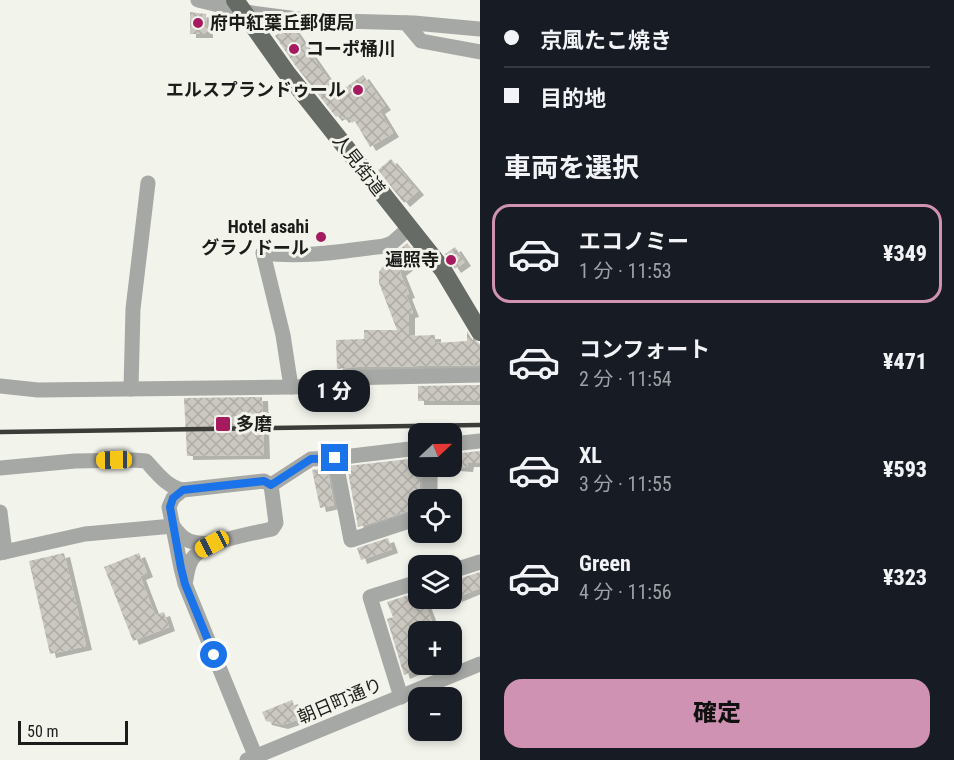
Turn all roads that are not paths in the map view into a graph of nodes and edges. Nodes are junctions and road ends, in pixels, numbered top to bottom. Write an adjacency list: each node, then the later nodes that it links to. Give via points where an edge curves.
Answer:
1 (198, 0): 2 (street)
2 (238, 5): 3 (street, via 305,20); 7 (main road, 人見街道)
3 (406, 23): 4 (street); 5 (street, via 421,41)
4 (480, 29)
5 (480, 52)
6 (148, 183): 12 (street, via 133,309)
7 (409, 228): 8 (main road, 人見街道, via 443,270); 11 (street, via 384,246 319,254 263,254)
8 (480, 332)
9 (480, 375): 11 (street, via 342,378 320,386)
10 (0, 386): 12 (street, via 39,390)
11 (291, 387): 12 (street)
12 (131, 389)
13 (480, 441): 14 (street)
14 (462, 443)
15 (408, 449): 16 (street)
16 (335, 458): 19 (street, via 311,459); 23 (street, via 351,540)
17 (0, 468): 18 (street, via 133,460 146,461)
18 (158, 474): 20 (street, via 175,489); 21 (street)
19 (271, 485): 20 (street, via 264,481); 25 (street, via 276,523 272,529)
20 (183, 490): 21 (street, via 173,498)
21 (170, 507): 24 (street)
22 (0, 512): 26 (street)
23 (408, 521)
24 (173, 526): 25 (street, via 185,540); 26 (street, via 86,534); 29 (street)
25 (212, 544): 29 (street, via 192,558)
26 (3, 552)
27 (480, 562): 28 (street)
28 (462, 568)
29 (185, 584): 33 (street)
30 (408, 585): 32 (street, via 370,597)
31 (480, 664): 32 (street, 朝日町通り)
32 (401, 697): 33 (street, 朝日町通り)
33 (253, 759)

